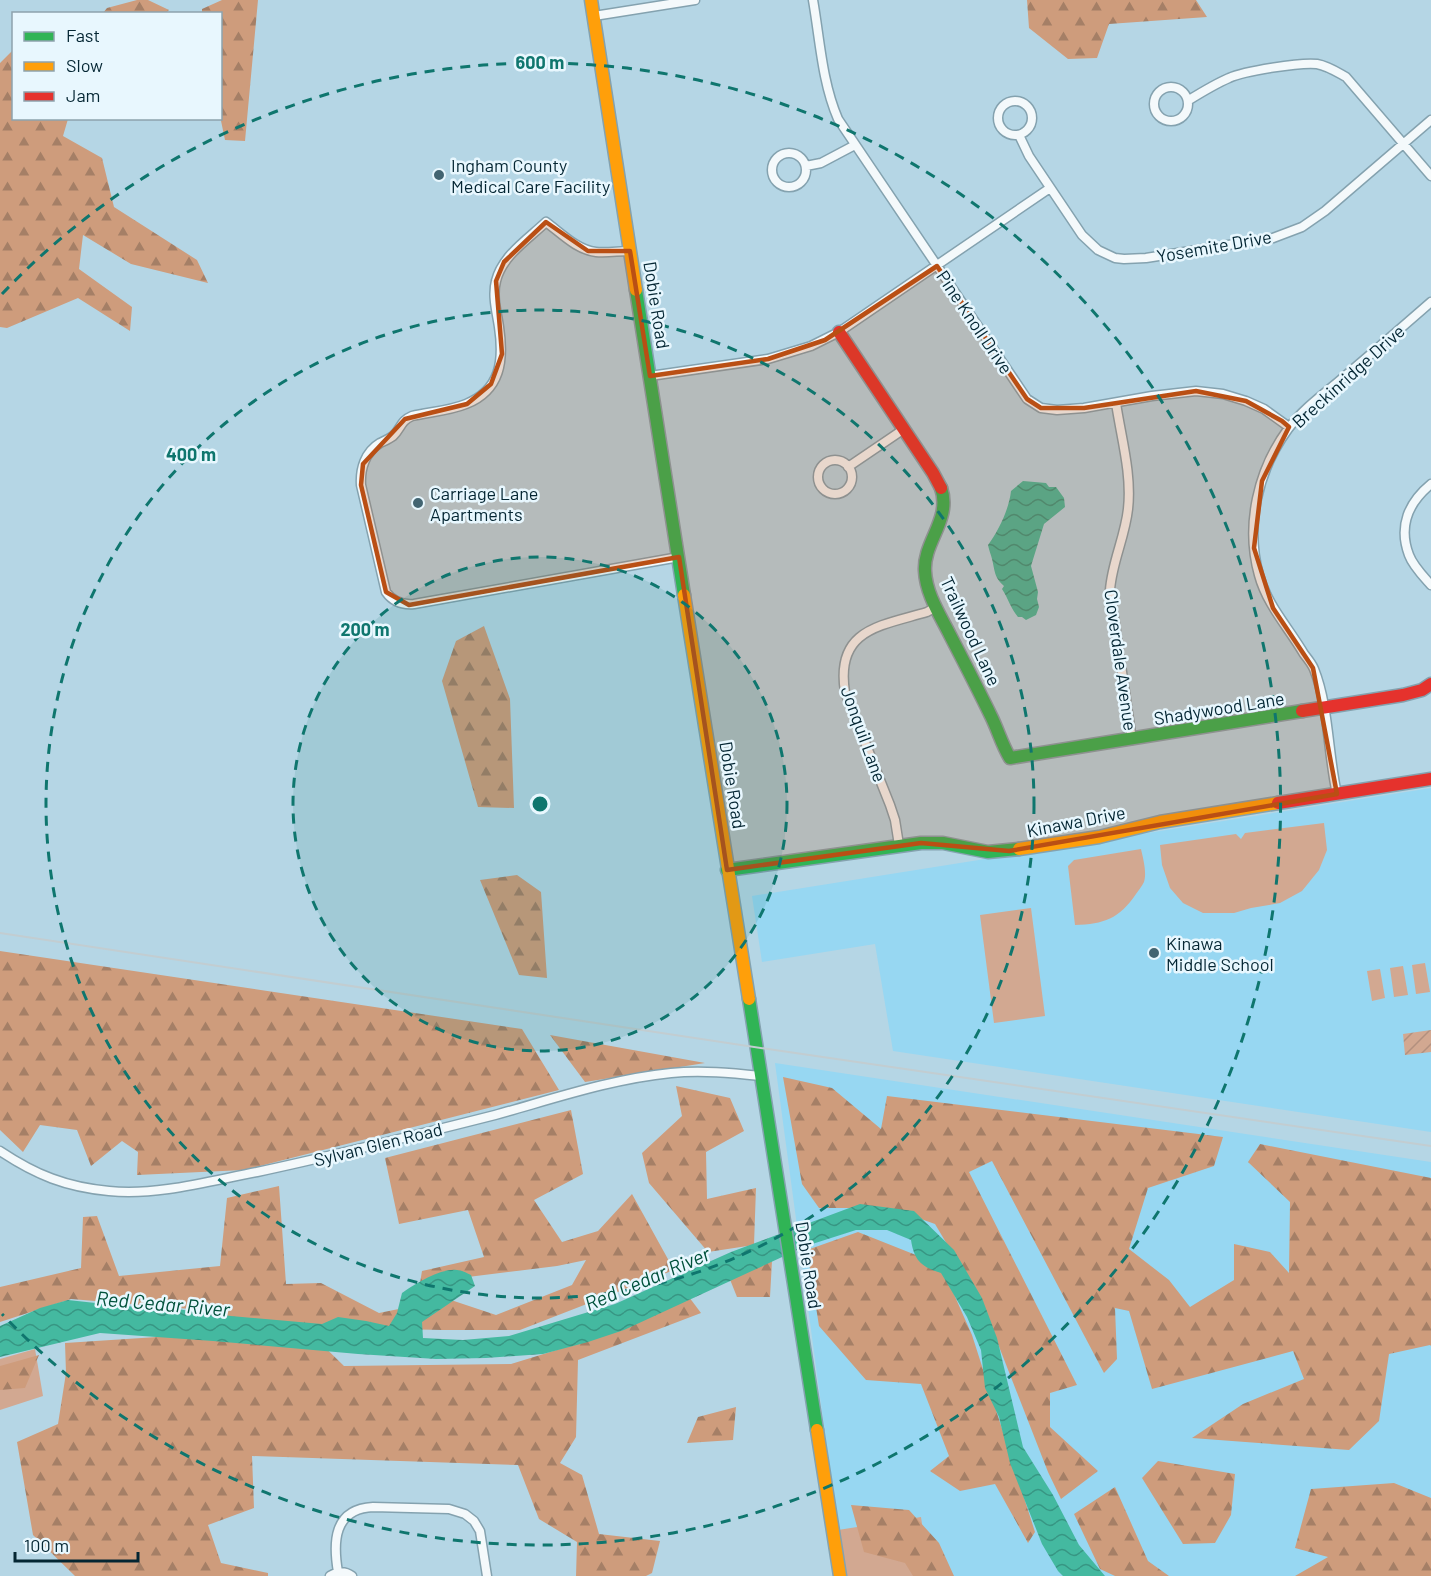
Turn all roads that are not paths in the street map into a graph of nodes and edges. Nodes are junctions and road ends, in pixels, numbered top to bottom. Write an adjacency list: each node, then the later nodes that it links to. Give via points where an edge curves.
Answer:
1 (591, 0): 4 (street, Dobie Road)
2 (694, 0): 4 (street)
3 (813, 0): 9 (street, Pine Knoll Drive, via 831,102)
4 (594, 16): 13 (street, Dobie Road)
5 (1189, 100): 5 (street, via 1183,91 1167,87 1155,97 1155,109 1162,118 1179,120 1187,112); 8 (street, via 1232,76 1317,64 1346,77)
6 (1431, 120): 8 (street, Yosemite Drive)
7 (1019, 135): 7 (street, Yosemite Drive, via 1030,128 1032,115 1021,102 1007,103 998,122 1006,133); 12 (street, Yosemite Drive)
8 (1402, 144): 11 (street); 12 (street, Yosemite Drive, via 1302,227 1273,238 1146,258 1124,259 1098,250 1082,235)
9 (855, 145): 10 (street, via 821,164); 14 (street, Pine Knoll Drive)
10 (806, 166): 10 (street, via 800,156 789,153 778,157 772,173 777,182 792,187 805,177)
11 (1431, 177)
12 (1050, 189): 14 (street)
13 (630, 251): 17 (street, Dobie Road); 23 (street, via 588,251 546,222 504,262 496,281 502,354 491,384 467,404 405,419 394,435 377,445 366,458 362,485 386,592 404,604)
14 (937, 266): 16 (street); 18 (street, Pine Knoll Drive, via 1027,399 1041,408 1057,410)
15 (1431, 302): 19 (street, Breckinridge Drive)
16 (839, 332): 17 (street, via 811,346 768,358); 20 (street, Trailwood Lane)
17 (650, 376): 23 (street, Dobie Road)
18 (1116, 403): 19 (street, Pine Knoll Drive, via 1196,391 1223,394 1264,409); 28 (street, Cloverdale Avenue, via 1128,478 1128,506 1111,574 1110,596)
19 (1289, 427): 27 (street, Breckinridge Drive, via 1262,480 1254,515 1254,548 1264,589 1313,668)
20 (904, 429): 21 (street); 25 (street, Trailwood Lane, via 941,487 945,501 944,514 925,561)
21 (848, 467): 21 (street, via 839,461 828,462 818,474 820,485 828,493 844,492 851,483)
22 (1431, 484): 24 (street, via 1411,506 1404,539 1409,556)
23 (678, 557): 33 (street, Dobie Road)
24 (1431, 585)
25 (936, 608): 29 (street, Trailwood Lane); 32 (street, Jonquil Lane, via 869,630 857,638 845,662 846,692 890,805)
26 (1431, 684): 27 (street, Shadywood Lane, via 1403,695)
27 (1324, 709): 28 (street, Shadywood Lane); 31 (street, Breckinridge Drive)
28 (1132, 740): 29 (street, Shadywood Lane)
29 (1010, 758)
30 (1431, 779): 31 (street, Kinawa Drive)
31 (1337, 794): 32 (street, Kinawa Drive, via 1009,851 988,852 943,843)
32 (899, 845): 33 (street, Kinawa Drive)
33 (727, 870): 34 (street, Dobie Road)
34 (761, 1076): 35 (street, Sylvan Glen Road, via 690,1072 628,1080 343,1153 139,1192 77,1186 47,1178); 39 (street, Dobie Road)
35 (0, 1151)
36 (334, 1574): 37 (street); 38 (street, via 336,1536 354,1512 368,1508 455,1509 474,1521 481,1536)
37 (352, 1576)
38 (487, 1576)
39 (840, 1576)

